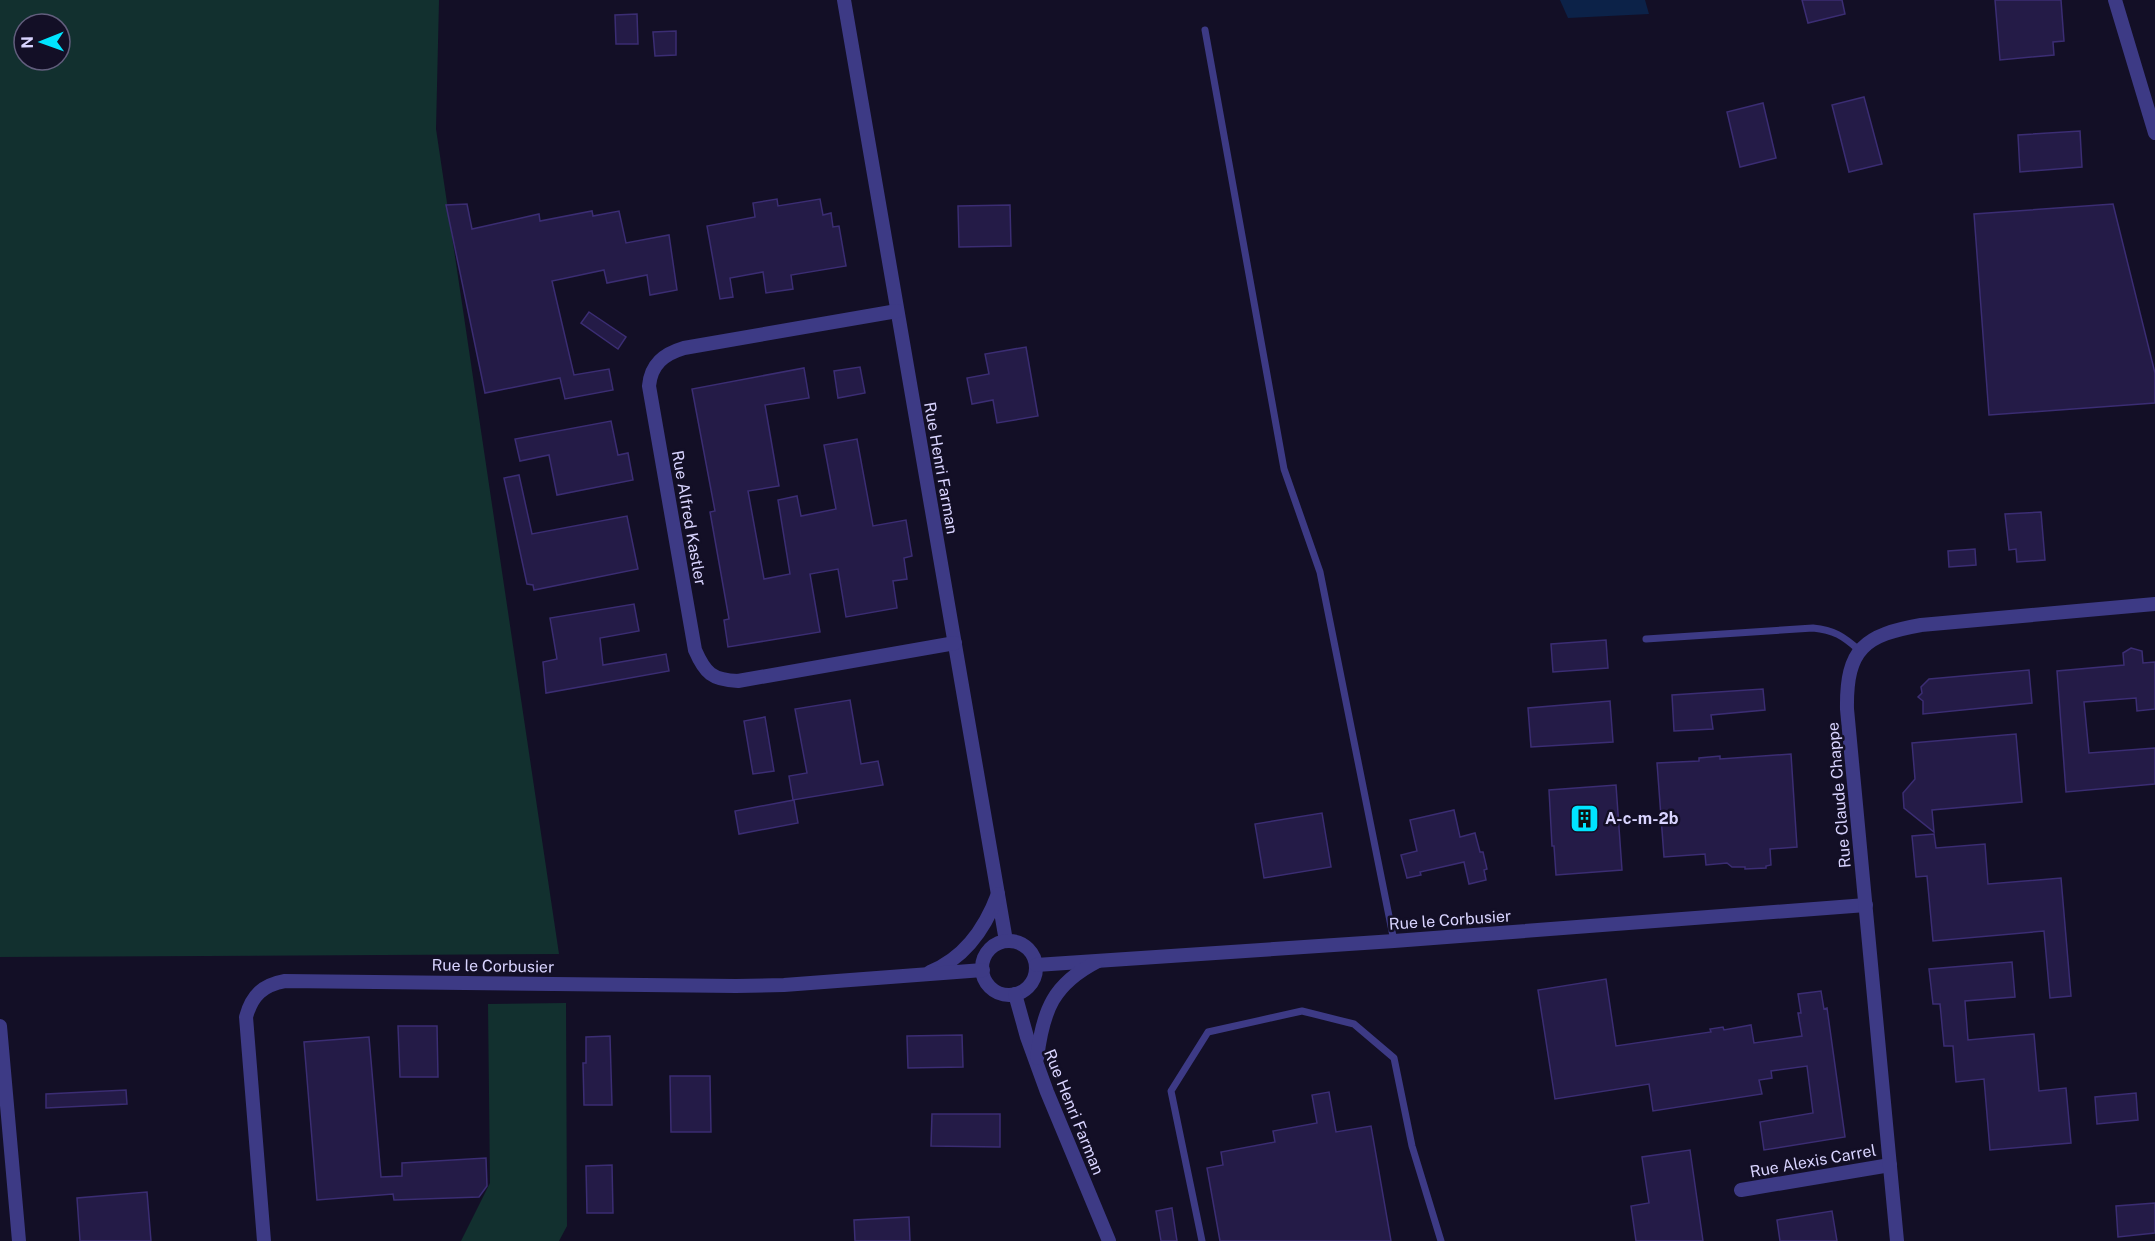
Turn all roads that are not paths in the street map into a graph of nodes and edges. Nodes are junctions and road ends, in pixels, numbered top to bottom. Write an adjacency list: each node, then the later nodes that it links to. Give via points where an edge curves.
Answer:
1 (844, 0): 5 (street, Rue Henri Farman)
2 (2115, 0): 4 (street)
3 (1206, 30): 13 (lane, via 1284,469 1320,572)
4 (2155, 133)
5 (897, 311): 8 (street, Rue Henri Farman); 8 (street, Rue Alfred Kastler, via 684,348 668,353 650,375 695,650 710,674 721,680 738,681)
6 (2155, 604): 9 (street, via 1921,625 1895,630)
7 (1646, 639): 9 (lane, via 1813,628 1845,638)
8 (955, 643): 10 (street, Rue Henri Farman)
9 (1858, 650): 11 (street, Rue Claude Chappe, via 1850,671 1847,709)
10 (998, 893): 12 (street, Rue Henri Farman); 17 (street, via 991,912 968,947)
11 (1866, 905): 13 (street, Rue le Corbusier); 21 (street, Rue Claude Chappe)
12 (1006, 941): 15 (street, via 1024,945); 16 (street, via 990,949)
13 (1395, 941): 14 (street, Rue le Corbusier)
14 (1100, 960): 15 (street, Rue le Corbusier); 20 (street, via 1075,977 1051,1002 1040,1031)
15 (1036, 965): 18 (street, via 1030,984)
16 (983, 970): 17 (street, Rue le Corbusier); 18 (street, via 993,989)
17 (925, 974): 24 (street, Rue le Corbusier, via 736,986 274,983 256,995 246,1017)
18 (1015, 994): 20 (street, Rue Henri Farman)
19 (0, 1026): 23 (street)
20 (1036, 1063): 25 (street, Rue Henri Farman)
21 (1890, 1165): 22 (street, Rue Alexis Carrel); 28 (street, Rue Claude Chappe)
22 (1741, 1190)
23 (19, 1241)
24 (264, 1241)
25 (1109, 1241)
26 (1202, 1241): 27 (lane, via 1171,1091 1208,1032 1302,1011 1354,1024 1394,1058 1412,1146)
27 (1441, 1241)
28 (1897, 1241)

